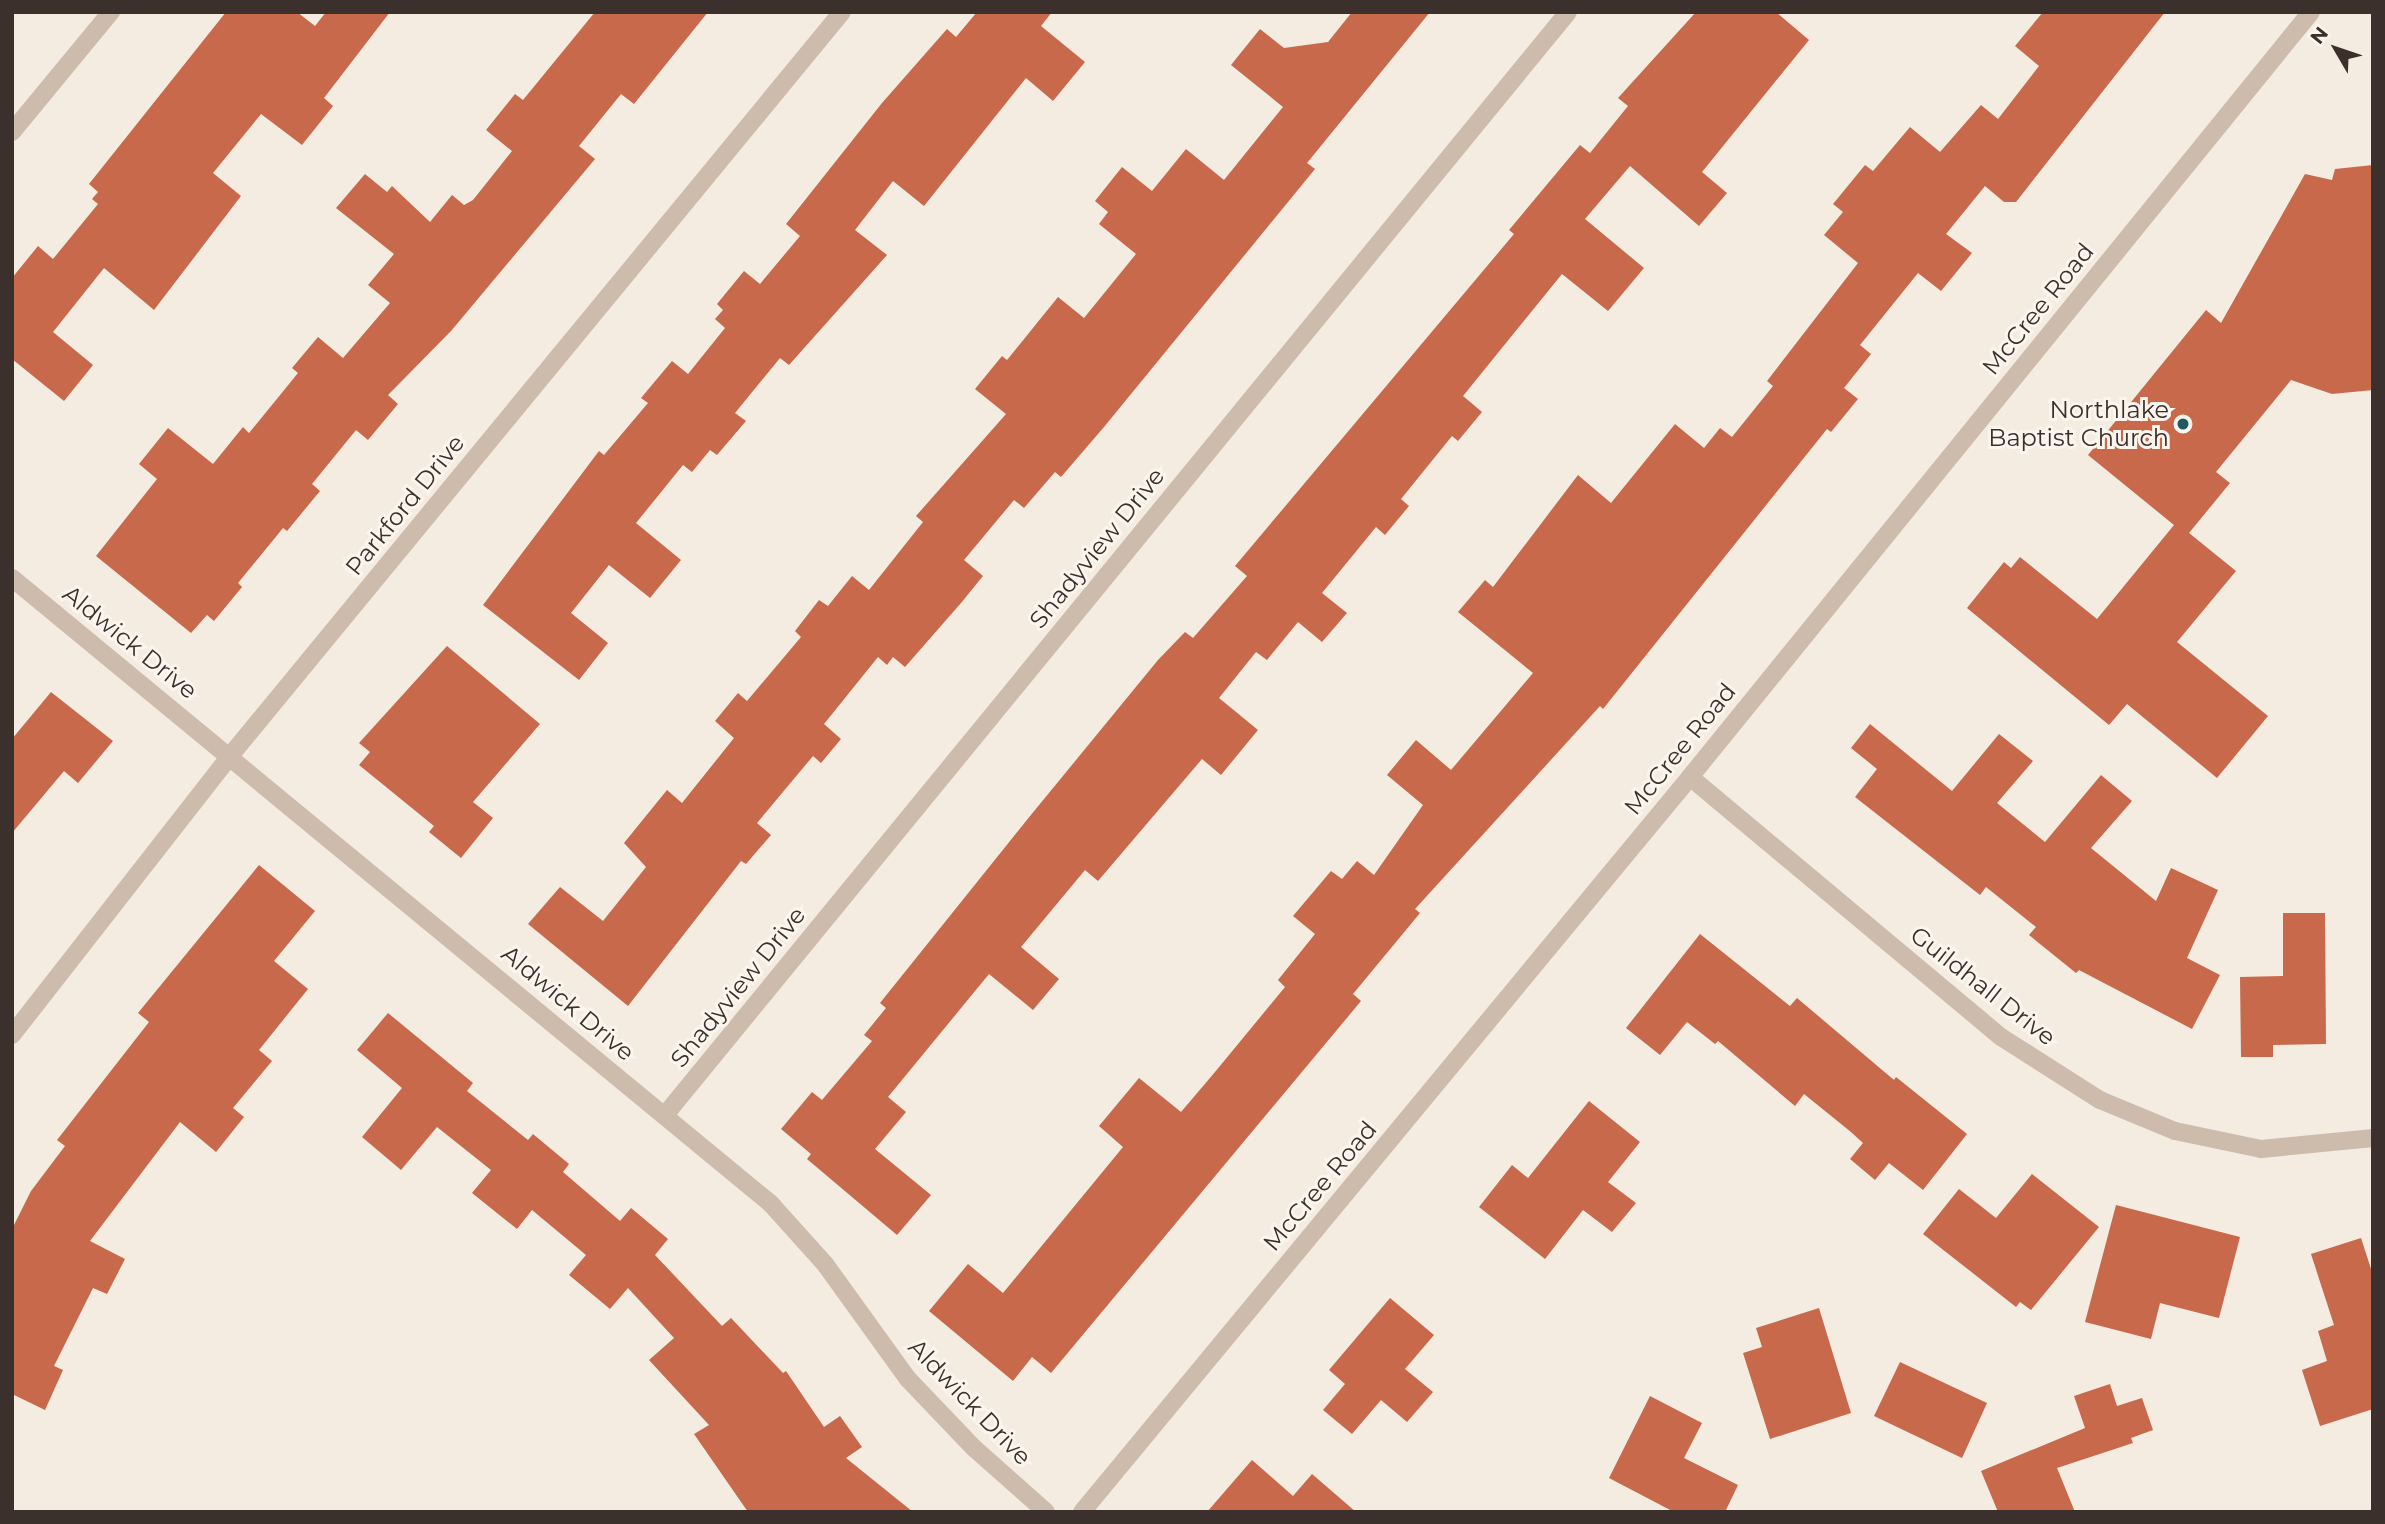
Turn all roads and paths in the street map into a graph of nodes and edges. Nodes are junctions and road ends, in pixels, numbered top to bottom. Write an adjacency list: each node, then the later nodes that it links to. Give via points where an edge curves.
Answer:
1 (111, 12): 5 (street)
2 (842, 12): 7 (street, Parkford Drive)
3 (1567, 12): 10 (street, Shadyview Drive)
4 (2311, 12): 8 (street, McCree Road)
5 (12, 132)
6 (12, 578): 7 (street, Aldwick Drive)
7 (230, 756): 9 (street, Parkford Drive); 10 (street, Aldwick Drive)
8 (1690, 777): 11 (street, Guildhall Drive, via 2001,1037 2100,1100 2175,1131 2261,1149); 13 (street, McCree Road)
9 (12, 1035)
10 (665, 1115): 12 (street, Aldwick Drive, via 771,1204 825,1264 908,1379 974,1448)
11 (2373, 1138)
12 (1046, 1512)
13 (1082, 1512)

